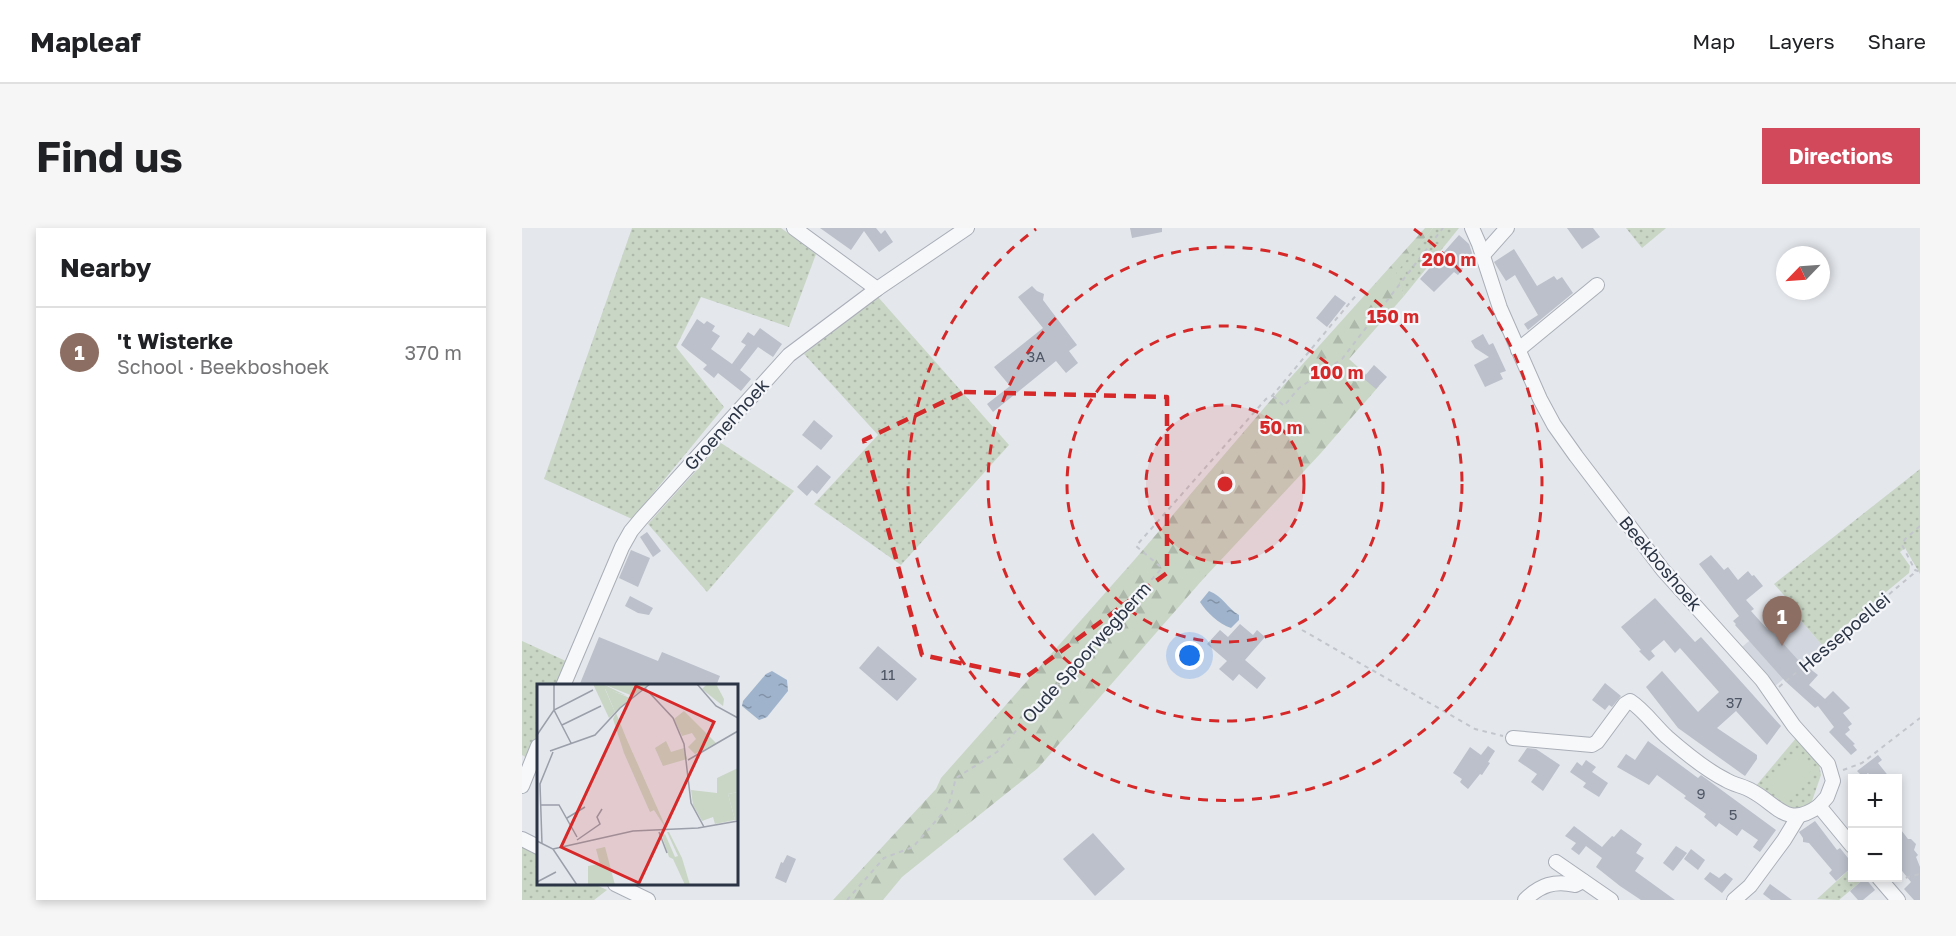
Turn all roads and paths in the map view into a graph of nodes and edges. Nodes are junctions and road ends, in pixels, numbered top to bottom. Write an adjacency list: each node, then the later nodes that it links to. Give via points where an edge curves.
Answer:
1 (794, 228): 8 (street)
2 (967, 228): 8 (street, Groenenhoek)
3 (1443, 228): 11 (path, via 1342,359 1299,388 1284,406)
4 (1472, 228): 6 (street, Beekboshoek)
5 (1507, 228): 6 (street)
6 (1483, 255): 10 (street, Beekboshoek)
7 (1597, 285): 10 (street)
8 (877, 289): 16 (street, Groenenhoek, via 789,355 631,531)
9 (1358, 293): 11 (path)
10 (1518, 350): 17 (street, Beekboshoek, via 1554,425 1576,456 1663,570)
11 (1272, 396): 35 (path, Oude Spoorwegberm, via 1137,546 1162,568 998,752 956,778 948,807 913,847 884,858)
12 (1920, 526): 13 (path, via 1902,545)
13 (1915, 570): 14 (path); 17 (path, Hessepoellei)
14 (1920, 572)
15 (1302, 630): 19 (path, via 1475,729)
16 (564, 684)
17 (1772, 693): 21 (street, Beekboshoek)
18 (1920, 718): 21 (path, via 1862,763)
19 (1513, 738): 24 (street, via 1592,745 1630,702 1666,736 1726,780 1751,790 1785,815)
20 (537, 748): 22 (street)
21 (1832, 773): 23 (street, via 1831,789)
22 (522, 786)
23 (1819, 806): 24 (street); 26 (street)
24 (1798, 817): 38 (street, via 1750,886)
25 (522, 839): 27 (street)
26 (1848, 841)
27 (537, 846)
28 (1556, 862): 31 (street)
29 (1920, 874): 30 (path)
30 (1902, 877)
31 (1583, 881): 36 (street, via 1575,885 1544,885); 37 (street)
32 (1884, 882): 39 (street)
33 (617, 885): 34 (street)
34 (648, 900)
35 (847, 900)
36 (1525, 900)
37 (1611, 900)
38 (1734, 900)
39 (1899, 900)

